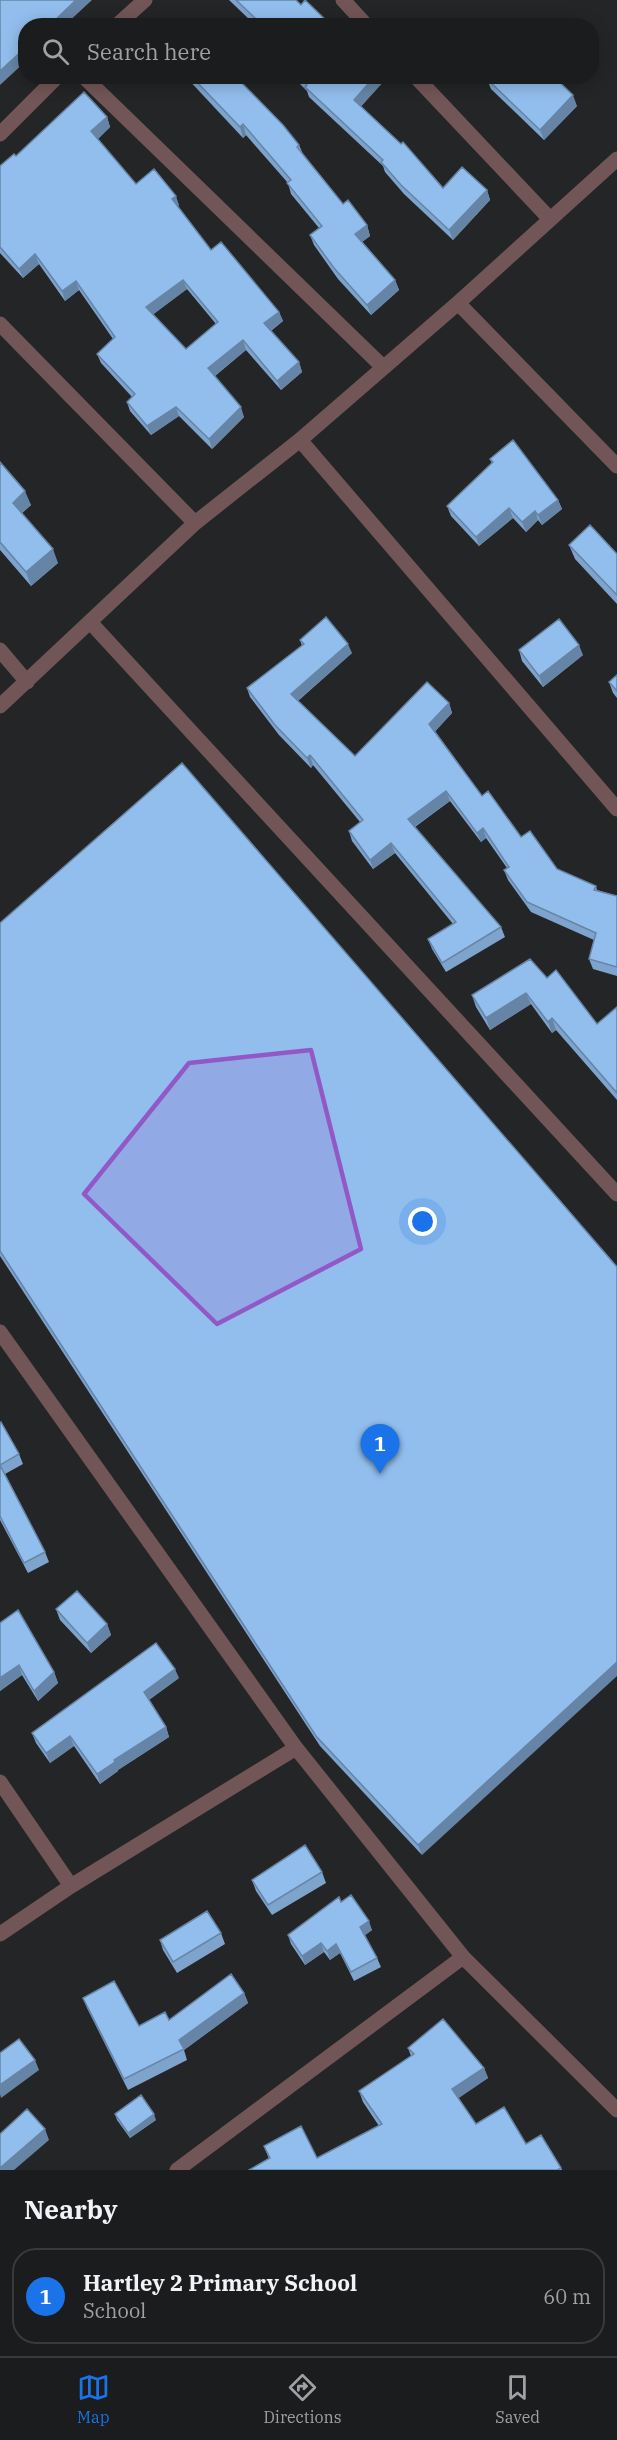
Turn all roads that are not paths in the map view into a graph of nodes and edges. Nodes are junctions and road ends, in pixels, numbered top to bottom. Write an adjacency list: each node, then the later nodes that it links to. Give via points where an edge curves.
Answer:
1 (146, 0): 3 (street)
2 (343, 0): 4 (street)
3 (125, 18)
4 (360, 18)
5 (50, 84): 8 (street)
6 (91, 84): 13 (street)
7 (423, 84): 10 (street)
8 (0, 134)
9 (617, 159): 10 (street)
10 (550, 219): 11 (street)
11 (458, 303): 13 (street); 15 (street)
12 (0, 324): 16 (street)
13 (383, 368): 14 (street)
14 (300, 440): 16 (street); 21 (street)
15 (617, 466)
16 (195, 523): 17 (street)
17 (91, 623): 19 (street); 22 (street)
18 (0, 650): 19 (street)
19 (27, 682): 20 (street)
20 (0, 706)
21 (617, 809)
22 (617, 1194)
23 (0, 1332): 24 (street)
24 (297, 1748): 26 (street); 28 (street)
25 (0, 1782): 26 (street)
26 (71, 1886): 27 (street)
27 (0, 1934)
28 (463, 1957): 29 (street); 30 (street)
29 (617, 2110)
30 (177, 2170)

